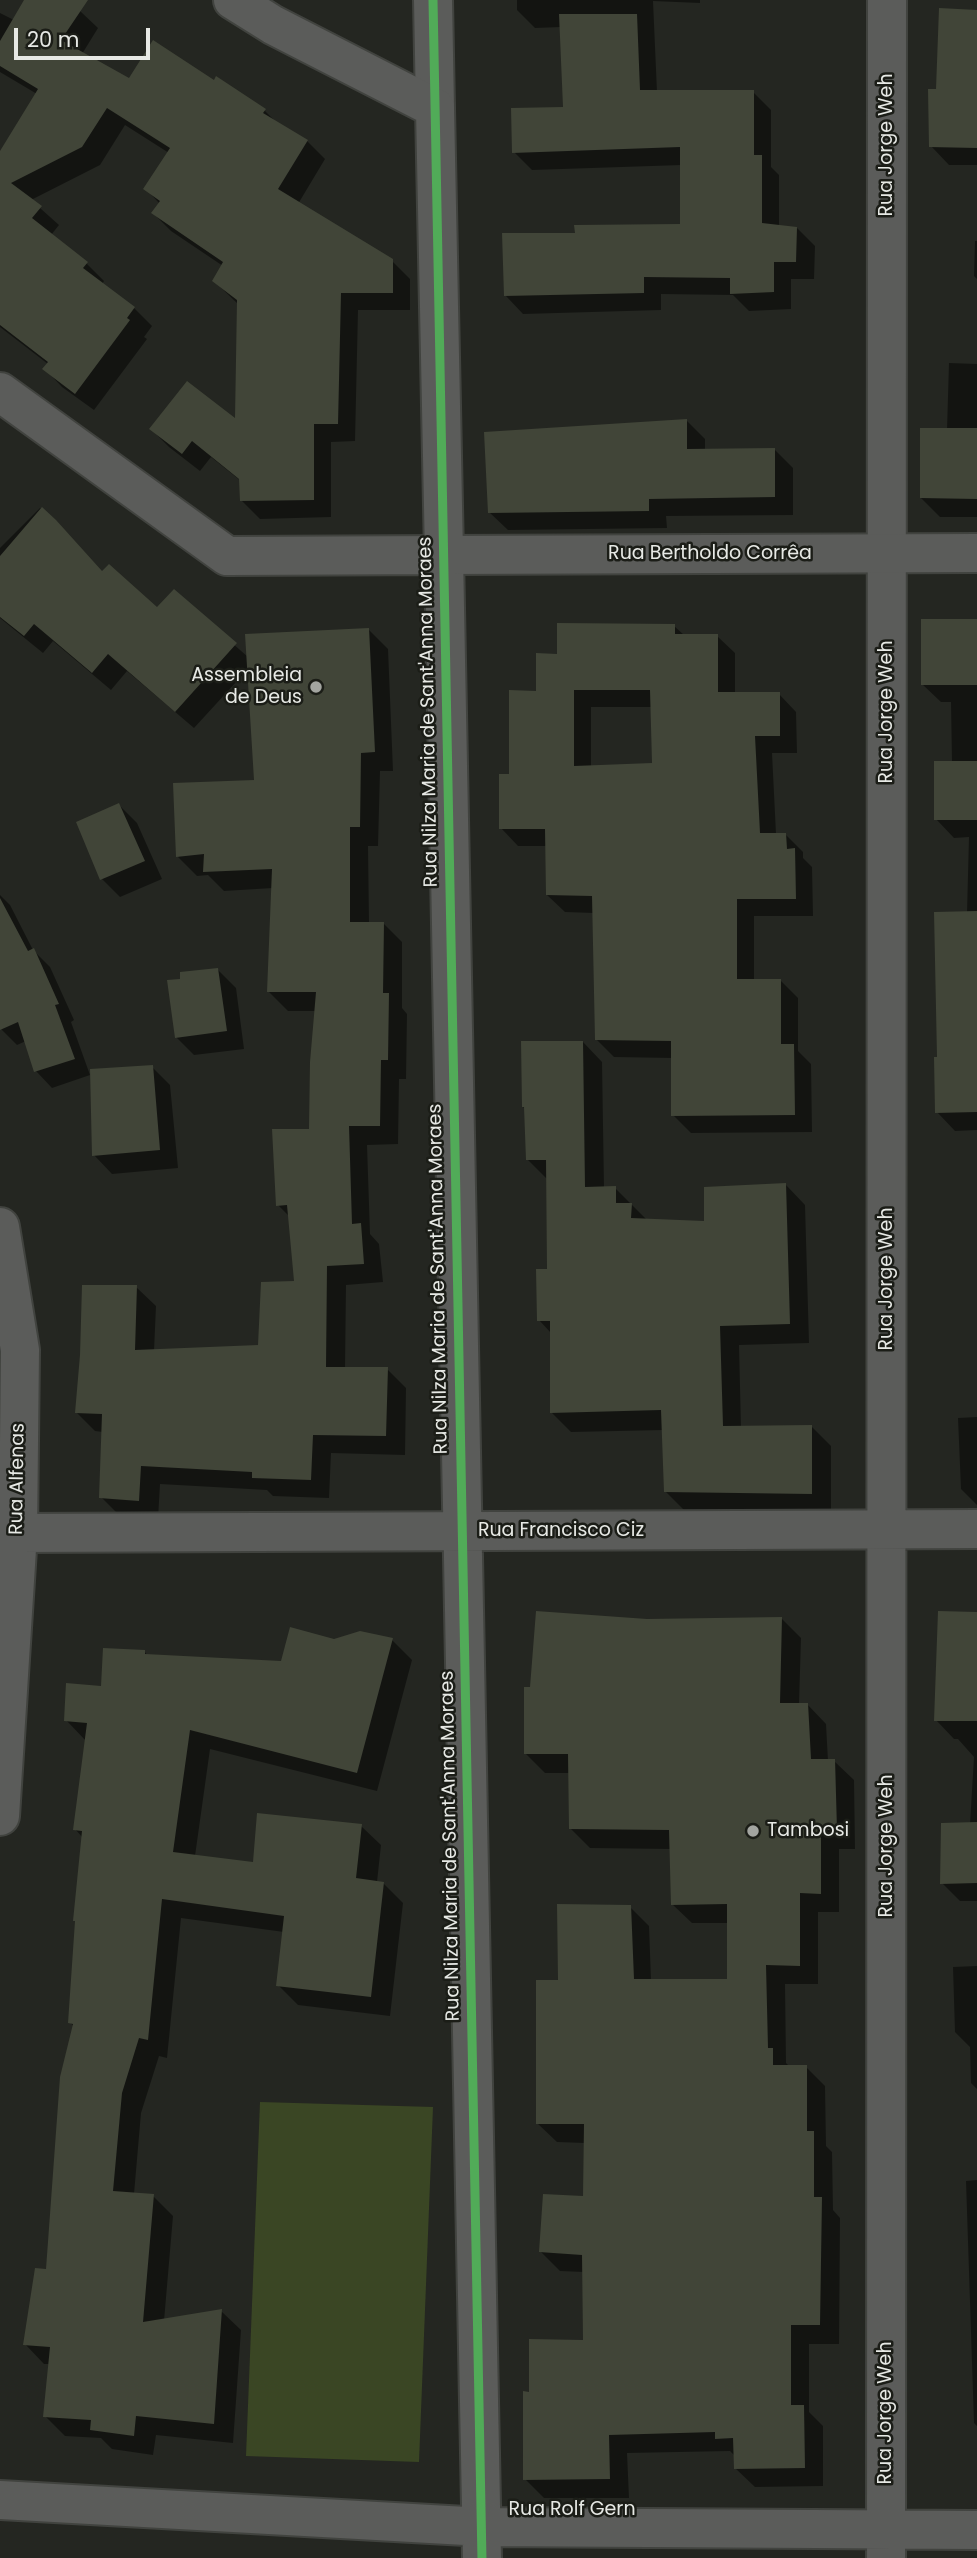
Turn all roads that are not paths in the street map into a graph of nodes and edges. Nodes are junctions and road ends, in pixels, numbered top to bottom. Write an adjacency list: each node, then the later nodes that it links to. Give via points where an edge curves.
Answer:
1 (233, 0): 4 (street, via 272,25)
2 (433, 0): 4 (street, Rua Nilza Maria de Sant'Anna Moraes)
3 (887, 0): 6 (street, Rua Jorge Weh)
4 (435, 108): 8 (street, Rua Nilza Maria de Sant'Anna Moraes)
5 (0, 392): 8 (street, Rua Bertholdo Corrêa, via 226,556)
6 (887, 553): 7 (street, Rua Bertholdo Corrêa); 8 (street, Rua Bertholdo Corrêa); 11 (street, Rua Jorge Weh)
7 (977, 553)
8 (444, 555): 12 (street, Rua Nilza Maria de Sant'Anna Moraes)
9 (0, 1227): 13 (street, Rua Alfenas, via 20,1350)
10 (977, 1529): 11 (street, Rua Francisco Ciz)
11 (887, 1530): 12 (street, Rua Francisco Ciz); 18 (street, Rua Jorge Weh)
12 (461, 1531): 13 (street, Rua Francisco Ciz); 17 (street, Rua Nilza Maria de Sant'Anna Moraes)
13 (19, 1533): 14 (street, Rua Alfenas)
14 (0, 1816)
15 (0, 2500): 17 (street, Rua Rolf Gern)
16 (977, 2530): 18 (street, Rua Rolf Gern)
17 (483, 2542): 18 (street, Rua Rolf Gern)
18 (886, 2544)

